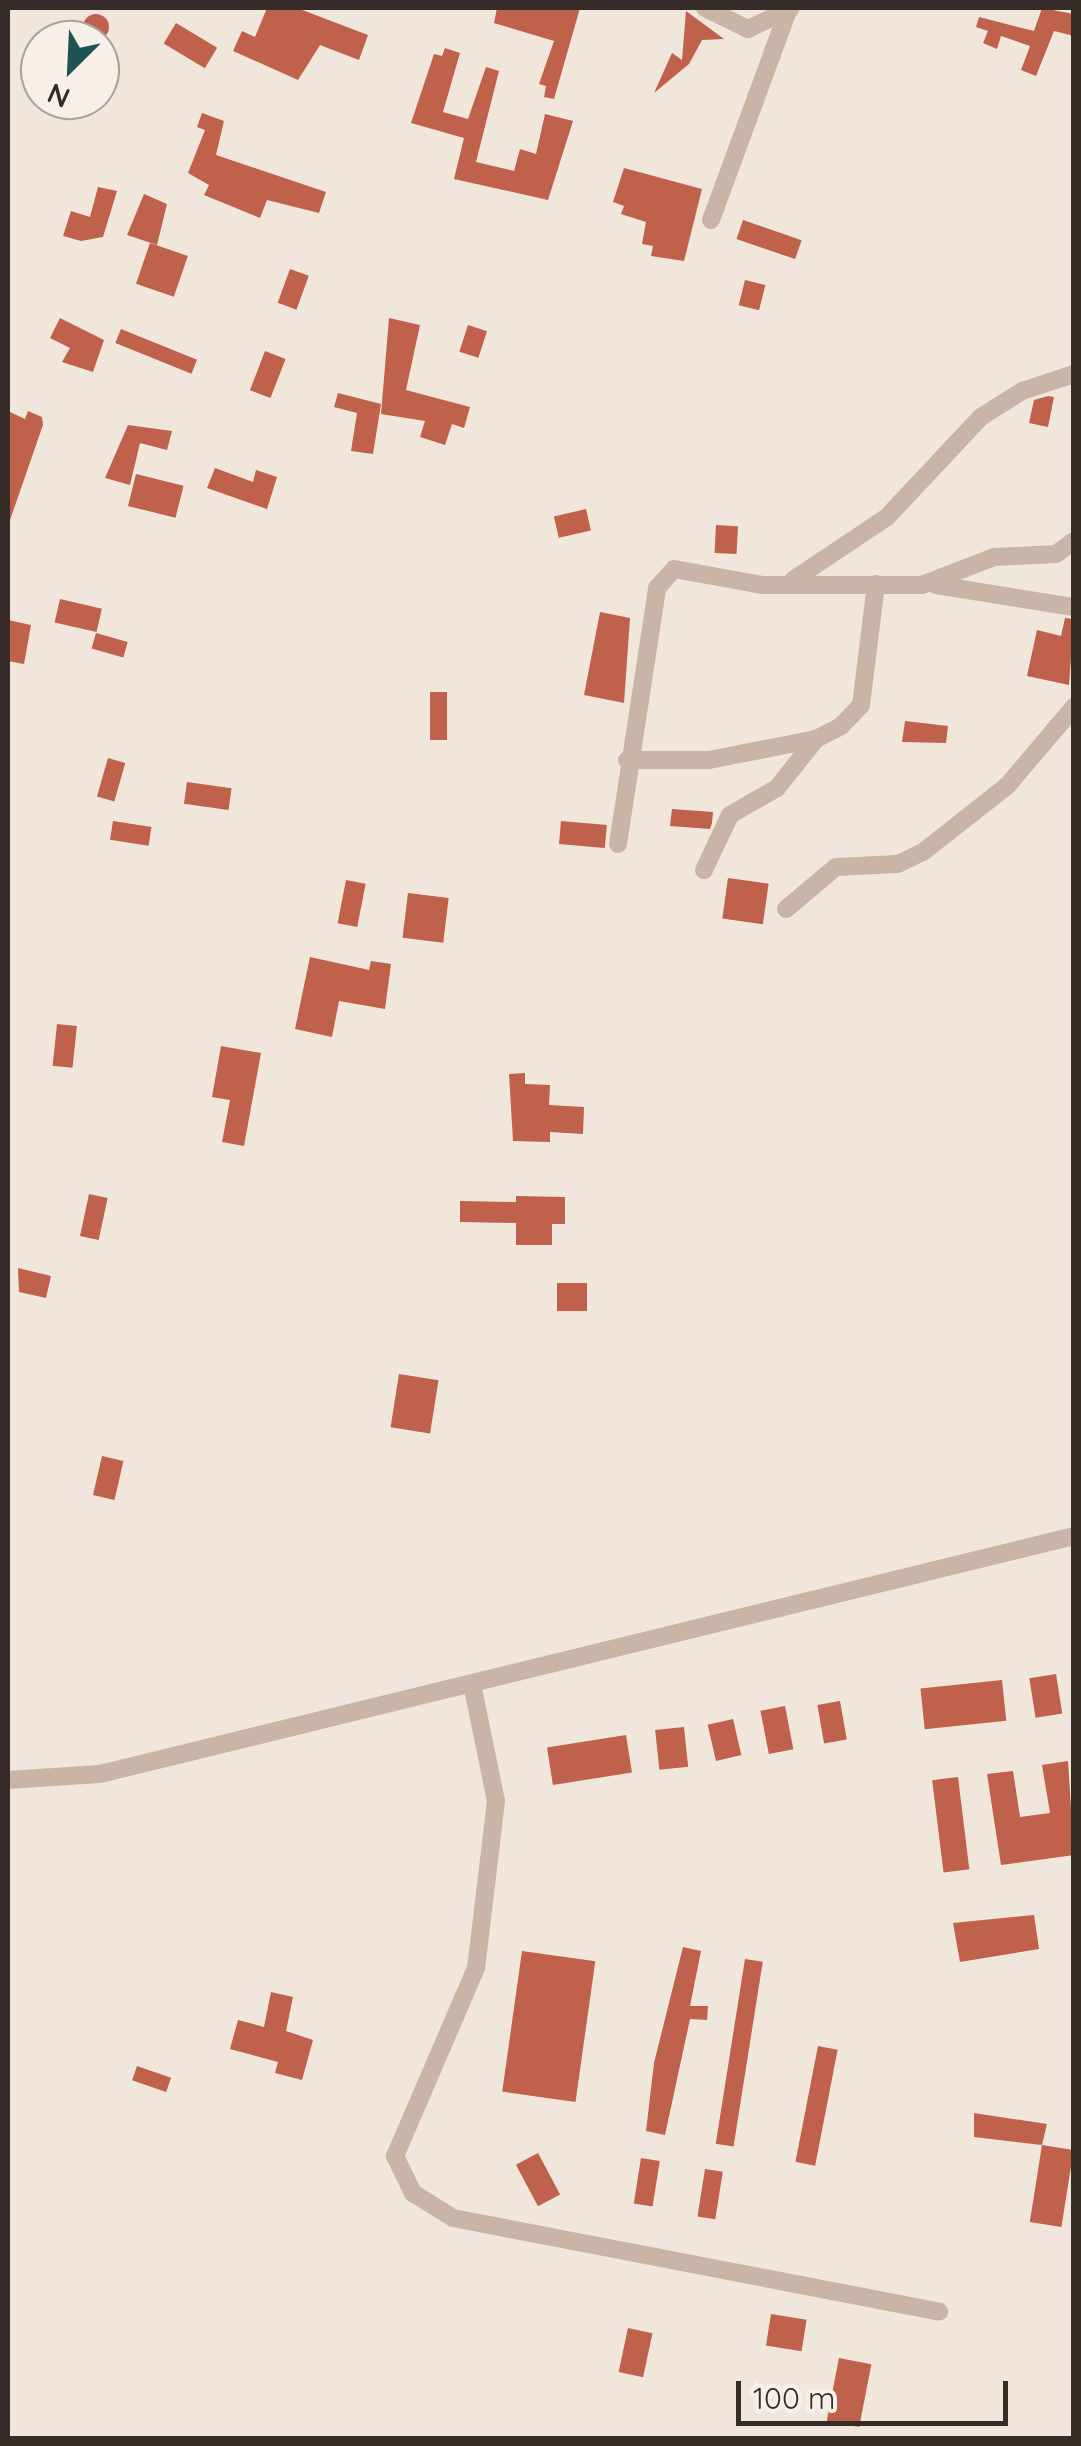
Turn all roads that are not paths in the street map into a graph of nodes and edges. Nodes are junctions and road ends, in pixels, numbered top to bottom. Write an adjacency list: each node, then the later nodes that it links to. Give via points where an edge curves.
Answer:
1 (705, 8): 2 (street, via 748,28)
2 (790, 8): 3 (street)
3 (711, 220)
4 (1074, 374): 6 (street, via 1022,391 981,418 887,517)
5 (1074, 541): 8 (street, via 1056,554 994,557)
6 (788, 583): 7 (street); 12 (street, via 762,585 674,569 657,588 656,627)
7 (876, 584): 8 (street); 11 (street, via 860,705)
8 (922, 585): 9 (street)
9 (1074, 606)
10 (1074, 706): 15 (street, via 1008,786 924,852 898,864 836,867)
11 (816, 739): 12 (street, via 709,760); 14 (street, via 777,788 730,815)
12 (627, 760): 13 (street)
13 (618, 844)
14 (704, 870)
15 (786, 909)
16 (1074, 1536): 17 (street)
17 (472, 1684): 18 (street, via 100,1774); 19 (street, via 496,1801 476,1968 394,2156 413,2193 453,2218)
18 (8, 1780)
19 (939, 2312)

